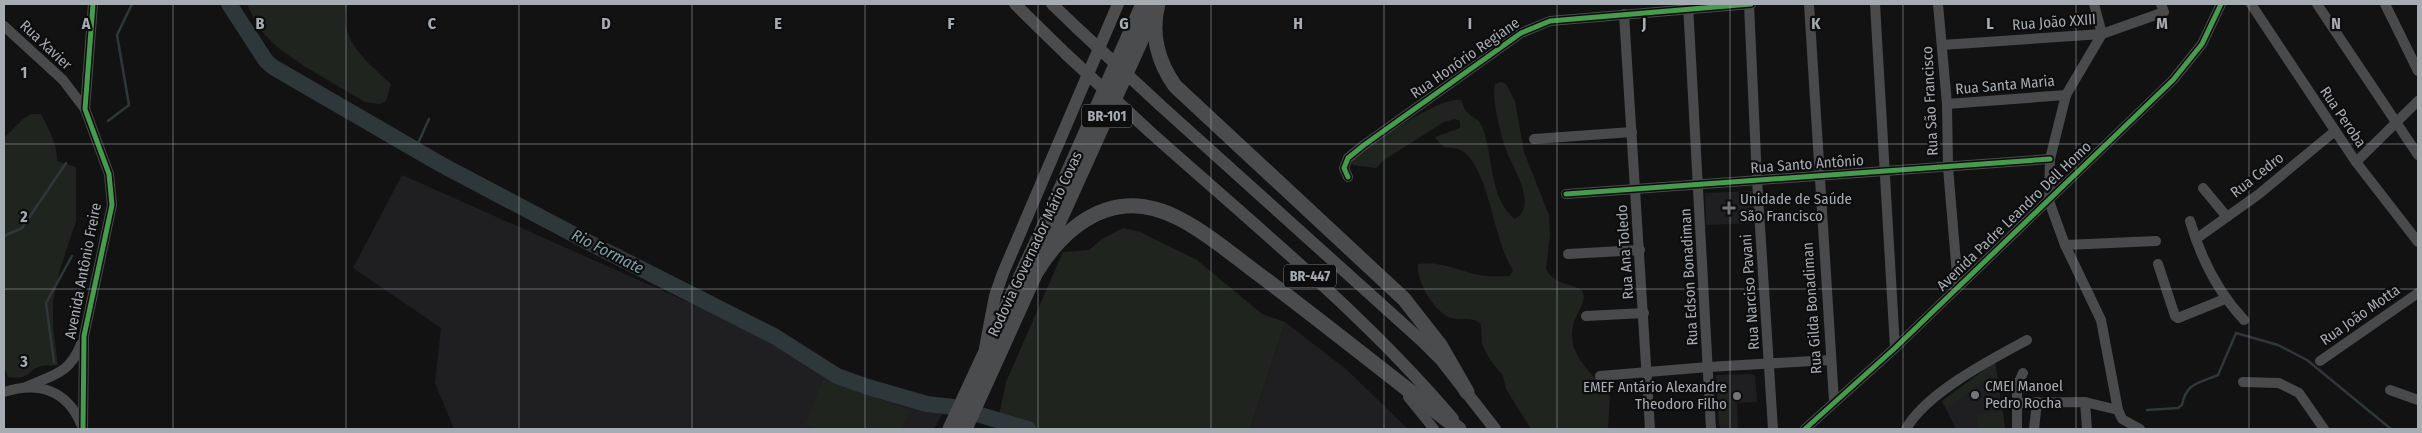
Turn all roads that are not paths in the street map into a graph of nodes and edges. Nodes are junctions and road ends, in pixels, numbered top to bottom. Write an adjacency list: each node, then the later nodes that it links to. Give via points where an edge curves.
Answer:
1 (92, 4): 26 (street, Avenida Antônio Freire)
2 (1015, 4): 89 (main road, BR-447, bridge, via 1149,131 1393,351)
3 (1052, 4): 77 (main road, BR-447, bridge, via 1402,323 1441,360)
4 (1118, 4): 63 (main road, via 998,286)
5 (1143, 4): 63 (highway, Rodovia Governador Mário Covas / BR-101)
6 (1158, 4): 53 (highway, Rodovia Governador Mário Covas / BR-101); 77 (highway, via 1157,49 1175,86 1404,298 1429,329)
7 (1750, 4): 16 (street, Rua Honório Regiane); 38 (street, Rua Narciso Pavani)
8 (1809, 4): 36 (street, Rua Gilda Bonadiman)
9 (1875, 4): 35 (street)
10 (1938, 4): 21 (street, Rua São Francisco)
11 (2094, 4): 20 (street)
12 (2221, 4): 43 (street, Avenida Padre Leandro Dell Homo, via 2202,44 2173,80)
13 (2251, 4): 28 (street, Rua Peroba)
14 (2317, 4): 27 (street)
15 (2385, 4): 22 (street)
16 (1689, 6): 18 (street, Rua Honório Regiane); 39 (street, Rua Edson Bonadiman)
17 (2163, 8): 20 (street, Rua João XXIII)
18 (1624, 14): 29 (street, Rua Ana Toledo); 37 (street, Rua Honório Regiane, via 1550,21 1521,33 1348,158 1344,168)
19 (4, 26): 26 (street, Rua Xavier, via 63,80)
20 (2102, 34): 21 (street, Rua João XXIII); 23 (street)
21 (1942, 45): 25 (street, Rua São Francisco)
22 (2418, 71)
23 (2066, 95): 25 (street, Rua Santa Maria); 32 (street)
24 (2418, 101): 27 (street)
25 (1947, 104): 34 (street, Rua São Francisco)
26 (85, 109): 60 (street, Avenida Antônio Freire, via 109,174 112,199)
27 (2396, 123): 31 (street); 33 (street)
28 (2334, 131): 33 (street, Rua Peroba); 44 (street, Rua Cedro)
29 (1632, 132): 30 (street); 41 (street, Rua Ana Toledo)
30 (1534, 139)
31 (2417, 150)
32 (2050, 159): 34 (street, Rua Santo Antônio); 43 (street)
33 (2356, 162): 48 (street, Rua Peroba)
34 (1948, 167): 35 (street, Rua Santo Antônio); 54 (street, Rua São Francisco)
35 (1885, 171): 36 (street, Rua Santo Antônio); 62 (street)
36 (1819, 176): 38 (street, Rua Santo Antônio); 64 (street, Rua Gilda Bonadiman)
37 (1348, 177)
38 (1757, 180): 39 (street, Rua Santo Antônio); 67 (street, Rua Narciso Pavani)
39 (1699, 184): 41 (street, Rua Santo Antônio); 68 (street, Rua Edson Bonadiman)
40 (2203, 188): 44 (street)
41 (1636, 190): 42 (street, Rua Santo Antônio); 50 (street, Rua Ana Toledo)
42 (1566, 194)
43 (2049, 201): 49 (street); 54 (street, Avenida Padre Leandro Dell Homo)
44 (2228, 217): 46 (street, Rua Cedro)
45 (2190, 221): 46 (street)
46 (2196, 239): 56 (street)
47 (2156, 241): 49 (street)
48 (2418, 242)
49 (2065, 245): 83 (street, via 2100,320)
50 (1640, 250): 51 (street); 57 (street, Rua Ana Toledo)
51 (1568, 254)
52 (2158, 264): 56 (street, via 2178,318)
53 (1037, 271): 66 (highway, via 1061,239 1092,217 1126,206 1159,210 1198,230); 72 (highway, Rodovia Governador Mário Covas / BR-101)
54 (1958, 287): 62 (street, Avenida Padre Leandro Dell Homo)
55 (2418, 293): 65 (street, Rua João Motta)
56 (2225, 299): 59 (street)
57 (1644, 313): 58 (street); 69 (street, Rua Ana Toledo)
58 (1586, 316)
59 (2244, 320)
60 (84, 336): 74 (street, via 77,356 67,368); 85 (street, Avenida Antônio Freire)
61 (2027, 340): 95 (street, via 1985,362 1938,395 1909,422)
62 (1895, 348): 79 (street, Avenida Padre Leandro Dell Homo)
63 (984, 356): 72 (highway, Rodovia Governador Mário Covas / BR-101)
64 (1830, 360): 67 (street); 79 (street, Rua Gilda Bonadiman)
65 (2320, 361)
66 (1375, 362): 88 (street); 89 (highway)
67 (1770, 363): 68 (street); 93 (street, Rua Narciso Pavani)
68 (1708, 366): 69 (street); 92 (street, Rua Edson Bonadiman)
69 (1648, 372): 71 (street); 91 (street, Rua Ana Toledo)
70 (2023, 373): 82 (street, via 2017,386)
71 (1600, 376)
72 (981, 379): 86 (highway, Rodovia Governador Mário Covas / BR-101); 87 (highway, Rodovia Governador Mário Covas / BR-101)
73 (2243, 382): 100 (street, via 2279,383 2298,393)
74 (23, 388): 76 (street); 85 (street, via 49,391 64,398 76,412)
75 (2390, 390): 78 (street)
76 (4, 392)
77 (1467, 392): 90 (main road, BR-447)
78 (2418, 400)
79 (1834, 401): 84 (street, Avenida Padre Leandro Dell Homo)
80 (2037, 402): 81 (street); 82 (street); 97 (street)
81 (2085, 402): 83 (street); 98 (street)
82 (2016, 403): 96 (street)
83 (2118, 410): 99 (street, via 2122,419)
84 (1815, 425): 94 (street, Avenida Padre Leandro Dell Homo)
85 (83, 429)
86 (950, 429)
87 (965, 429)
88 (1434, 429)
89 (1460, 429)
90 (1495, 429)
91 (1650, 429)
92 (1711, 429)
93 (1773, 429)
94 (1804, 429)
95 (1906, 429)
96 (2017, 429)
97 (2034, 429)
98 (2087, 429)
99 (2140, 429)
100 (2324, 429)

